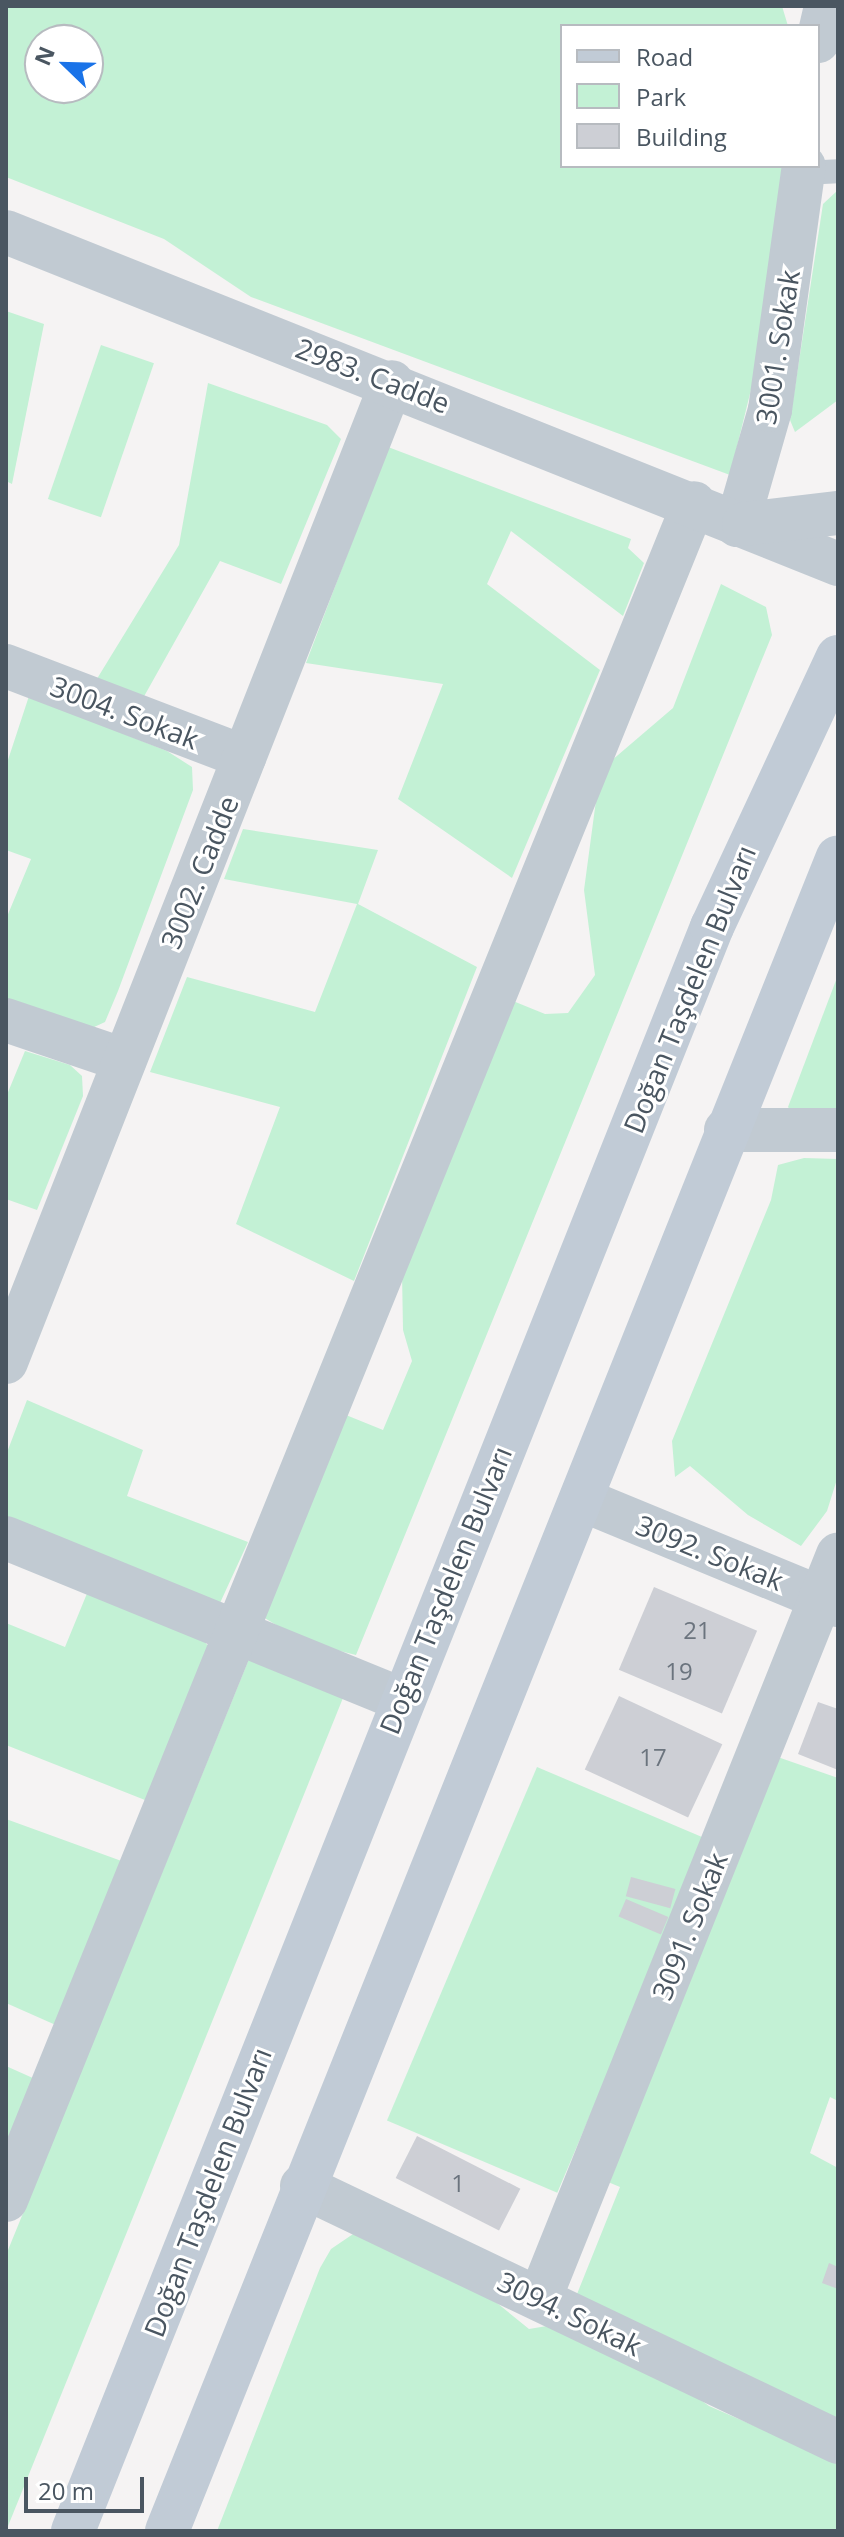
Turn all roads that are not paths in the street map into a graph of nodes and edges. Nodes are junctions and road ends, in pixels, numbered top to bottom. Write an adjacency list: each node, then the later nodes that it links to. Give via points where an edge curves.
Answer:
1 (826, 6): 2 (street)
2 (820, 32)
3 (815, 170): 8 (street, 3001. Sokak, via 770,410)
4 (6, 232): 5 (street, 2983. Cadde)
5 (392, 382): 6 (street, 2983. Cadde); 12 (street, 3002. Cadde)
6 (694, 503): 8 (street, 2983. Cadde); 23 (street)
7 (838, 513): 8 (street)
8 (737, 525): 9 (street, 2983. Cadde)
9 (838, 564)
10 (838, 657): 24 (main road, Doğan Taşdelen Bulvarı, via 712,927)
11 (6, 666): 12 (street, 3004. Sokak)
12 (244, 757): 15 (street, 3002. Cadde)
13 (838, 857): 16 (main road)
14 (6, 1020): 15 (street)
15 (124, 1060): 18 (street, 3002. Cadde)
16 (726, 1130): 17 (street); 19 (main road)
17 (838, 1130)
18 (6, 1362)
19 (583, 1500): 22 (street, 3092. Sokak); 25 (main road)
20 (6, 1538): 23 (street)
21 (838, 1555): 22 (street, 3091. Sokak)
22 (829, 1601): 27 (street, 3091. Sokak)
23 (236, 1632): 24 (street); 26 (street)
24 (401, 1699): 29 (main road, Doğan Taşdelen Bulvarı)
25 (302, 2186): 27 (street, 3094. Sokak); 30 (main road)
26 (6, 2200)
27 (540, 2298): 28 (street, 3094. Sokak)
28 (838, 2442)
29 (73, 2531)
30 (167, 2531)

